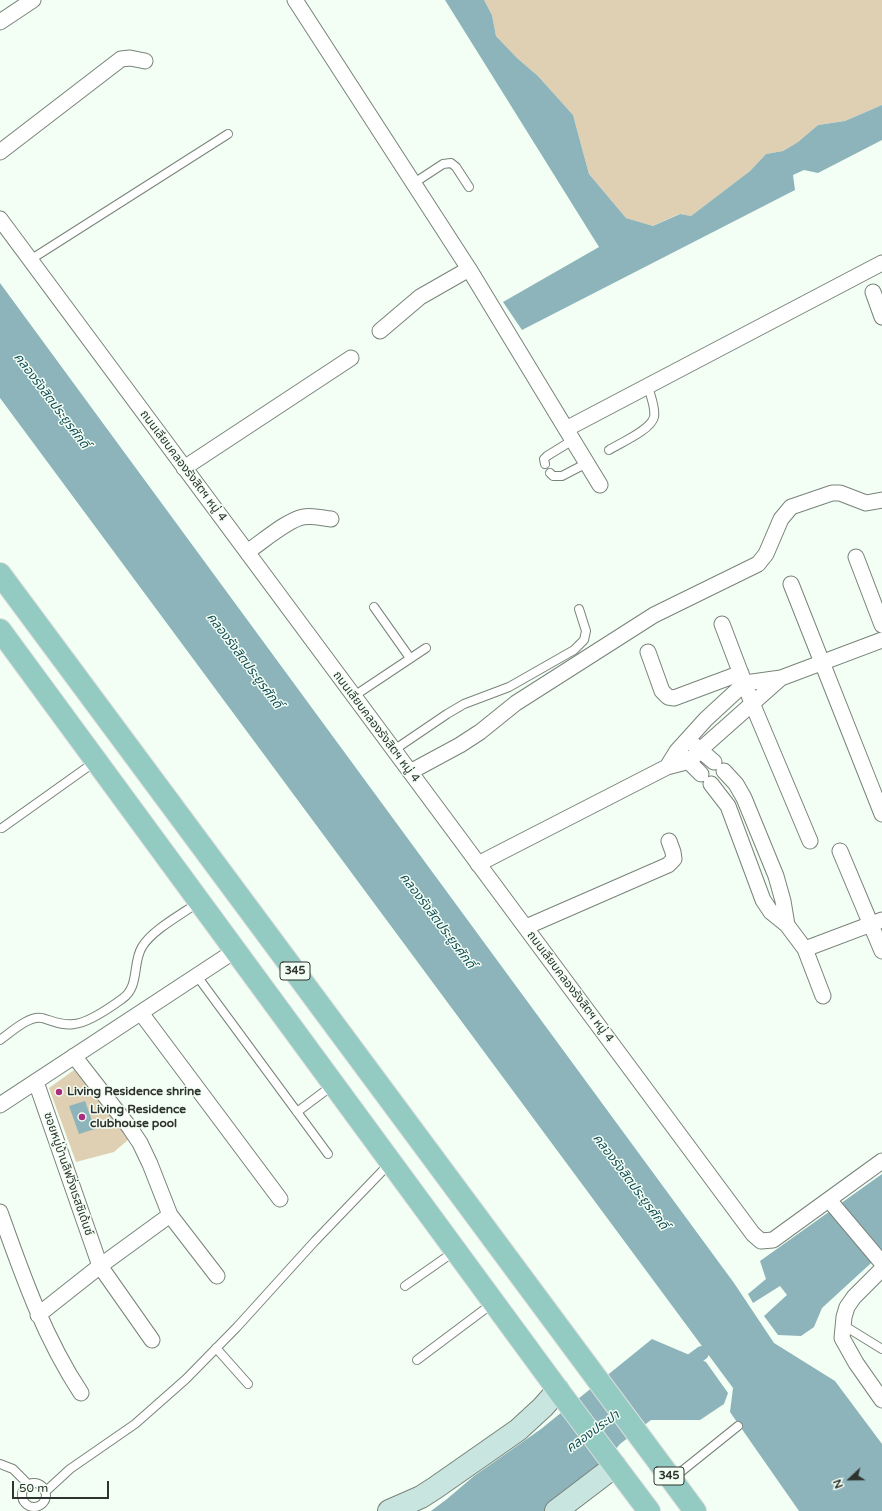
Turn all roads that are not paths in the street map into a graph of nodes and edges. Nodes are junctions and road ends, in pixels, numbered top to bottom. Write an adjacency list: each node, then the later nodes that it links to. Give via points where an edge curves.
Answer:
1 (33, 0): 3 (street)
2 (295, 0): 7 (street)
3 (0, 22)
4 (145, 61): 6 (street, via 122,59)
5 (228, 134): 10 (lane)
6 (0, 152)
7 (414, 183): 8 (lane, via 443,164 451,163); 12 (street)
8 (469, 187)
9 (0, 219): 10 (street, ถนนเลียบคลองรังสิตฯ หมู่ 4)
10 (30, 260): 22 (street, ถนนเลียบคลองรังสิตฯ หมู่ 4)
11 (882, 263): 17 (street)
12 (469, 269): 15 (street, via 420,297); 18 (street)
13 (873, 292): 14 (street)
14 (882, 317)
15 (380, 331)
16 (351, 358): 22 (street)
17 (648, 386): 18 (street); 19 (lane, via 654,416 650,424)
18 (570, 434): 20 (street); 21 (lane, via 544,459)
19 (609, 450)
20 (587, 463): 23 (lane, via 562,476 553,476); 24 (street)
21 (545, 464)
22 (184, 468): 27 (street, ถนนเลียบคลองรังสิตฯ หมู่ 4)
23 (550, 473)
24 (600, 485)
25 (882, 500): 52 (street, via 866,503 840,493 832,493 791,507 781,518 766,554 758,564 654,615 516,703 460,745)
26 (331, 519): 27 (street, via 302,517 287,524)
27 (247, 552): 43 (street, ถนนเลียบคลองรังสิตฯ หมู่ 4)
28 (856, 557): 34 (street)
29 (0, 574): 66 (main road, 345)
30 (791, 584): 40 (street)
31 (374, 607): 39 (lane)
32 (580, 609): 46 (lane, via 586,632 584,640 574,650 509,687 464,704)
33 (722, 624): 41 (street)
34 (882, 625)
35 (0, 630): 49 (main road, 345)
36 (882, 640): 40 (street)
37 (426, 648): 39 (lane)
38 (648, 652): 41 (street, via 662,691 668,697 674,698)
39 (410, 658): 43 (lane)
40 (821, 663): 42 (street); 53 (street)
41 (743, 678): 42 (street); 44 (street); 45 (street)
42 (781, 678): 44 (street)
43 (354, 696): 46 (street, ถนนเลียบคลองรังสิตฯ หมู่ 4)
44 (752, 703): 47 (street); 56 (street)
45 (688, 740): 47 (street); 48 (street)
46 (394, 750): 52 (street, ถนนเลียบคลองรังสิตฯ หมู่ 4)
47 (700, 750): 50 (street); 61 (street, via 736,784 744,798 776,876 784,901)
48 (677, 751): 50 (street); 51 (street)
49 (96, 760): 54 (lane); 59 (main road, 345)
50 (690, 762): 51 (street); 61 (street, via 728,806 763,900 771,912)
51 (667, 766): 58 (street)
52 (410, 772): 58 (street, ถนนเลียบคลองรังสิตฯ หมู่ 4)
53 (882, 814)
54 (2, 828)
55 (669, 841): 62 (street, via 674,859 668,865)
56 (810, 841)
57 (840, 851): 60 (street)
58 (478, 864): 62 (street, ถนนเลียบคลองรังสิตฯ หมู่ 4)
59 (200, 902): 64 (main road, 345); 71 (lane, via 150,936 136,958 131,989 124,998 76,1024 64,1024 40,1017 26,1021)
60 (876, 922): 63 (street); 65 (street)
61 (787, 925): 63 (street)
62 (526, 927): 81 (street, ถนนเลียบคลองรังสิตฯ หมู่ 4, via 753,1234 761,1241 773,1240)
63 (805, 949): 69 (street)
64 (236, 950): 67 (main road, 345); 68 (street)
65 (882, 951)
66 (282, 954): 67 (main road); 103 (main road, 345)
67 (253, 974): 74 (main road, 345)
68 (197, 976): 70 (street); 76 (lane)
69 (823, 996)
70 (141, 1013): 72 (street); 80 (street)
71 (0, 1040)
72 (74, 1056): 73 (street); 83 (street, via 140,1143)
73 (36, 1082): 75 (street); 86 (street, ซอยหมู่บ้านลิฟวิ่งเรสซิเด้นซ์)
74 (334, 1084): 76 (lane); 79 (main road, 345)
75 (0, 1105)
76 (297, 1112): 77 (lane)
77 (328, 1154)
78 (882, 1161): 81 (street)
79 (391, 1162): 84 (main road, 345); 93 (lane)
80 (280, 1199)
81 (831, 1203): 85 (street)
82 (0, 1212): 90 (street)
83 (170, 1215): 86 (street); 87 (street)
84 (456, 1250): 88 (lane); 89 (main road, 345)
85 (881, 1264): 91 (street, via 847,1306)
86 (100, 1266): 90 (street); 92 (street, ซอยหมู่บ้านลิฟวิ่งเรสซิเด้นซ์)
87 (217, 1276)
88 (405, 1286)
89 (494, 1302): 95 (lane); 98 (main road, 345)
90 (38, 1315): 97 (street)
91 (843, 1332): 94 (lane); 99 (street, via 856,1363)
92 (152, 1340)
93 (216, 1348): 96 (lane); 105 (lane, via 186,1379 135,1424 70,1469)
94 (882, 1349)
95 (417, 1360)
96 (248, 1384)
97 (81, 1393)
98 (561, 1394): 101 (main road, 345); 107 (street, via 518,1430 435,1488)
99 (882, 1400)
100 (738, 1426): 103 (lane)
101 (611, 1461): 108 (street); 109 (main road, 345)
102 (0, 1464): 104 (lane, via 13,1468)
103 (672, 1480): 110 (main road, 345)
104 (28, 1484): 105 (lane, via 38,1484); 106 (lane, via 24,1488 23,1497)
105 (45, 1492): 106 (lane, via 45,1500)
106 (34, 1509)
107 (389, 1511)
108 (556, 1511)
109 (649, 1511)
110 (695, 1511)

